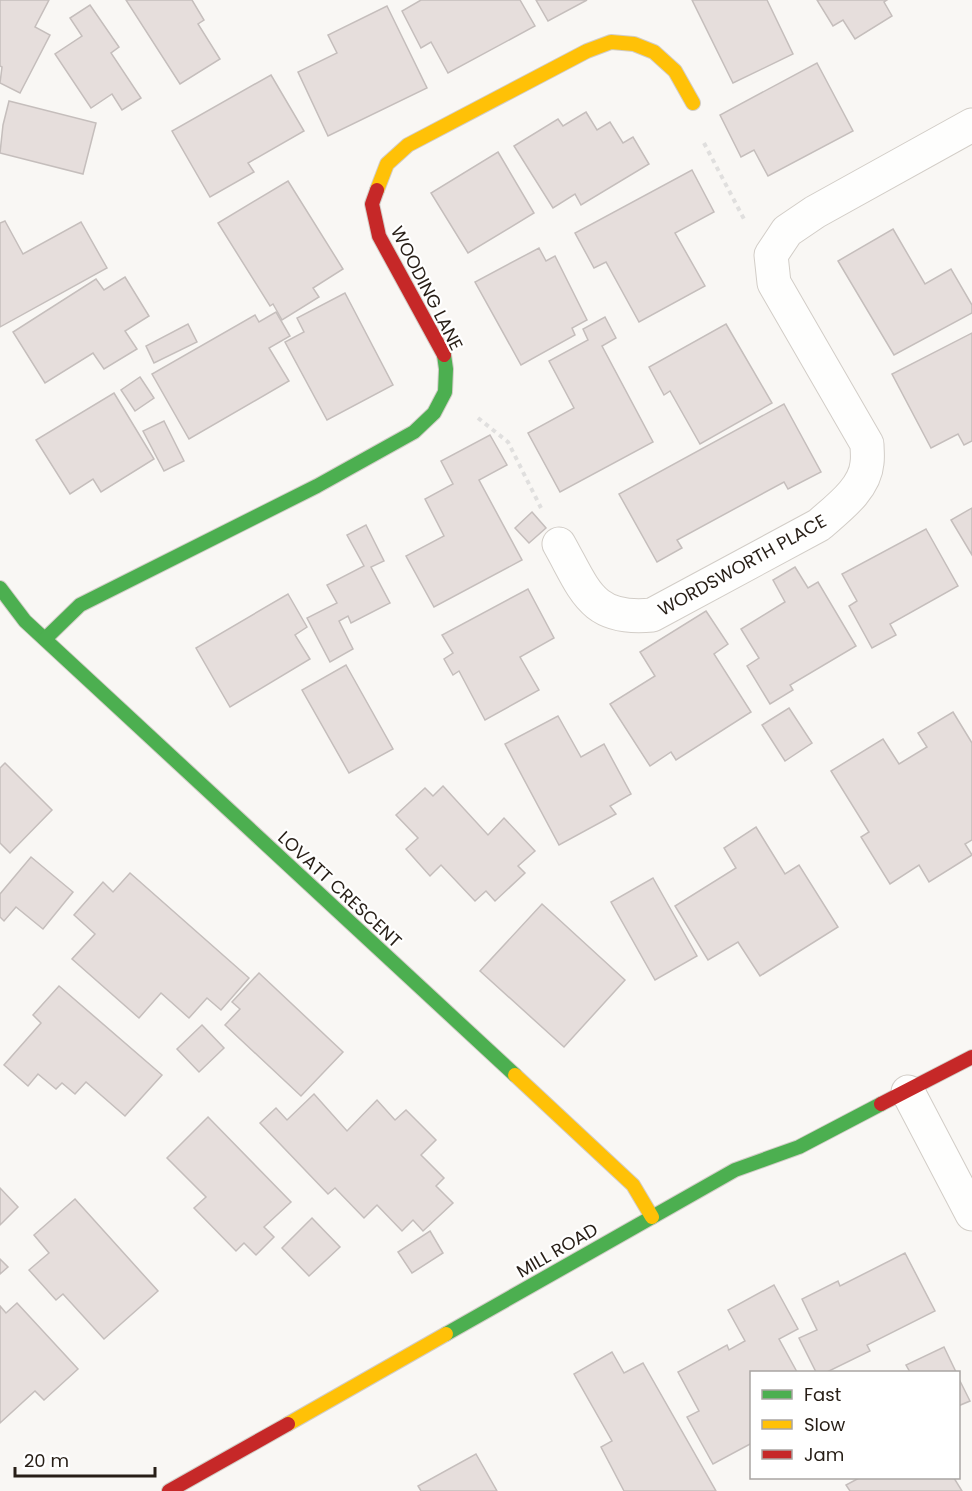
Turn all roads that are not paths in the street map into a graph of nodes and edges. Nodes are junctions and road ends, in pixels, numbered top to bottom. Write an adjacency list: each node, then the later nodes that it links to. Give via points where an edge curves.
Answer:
1 (693, 103): 5 (street, WOODING LANE, via 675,71 654,52 634,44 611,42 408,146 387,164 372,204 379,236 443,351 445,392 434,413 414,432 317,486 80,605)
2 (966, 129): 3 (street, WORDSWORTH PLACE, via 815,212 787,231 771,255 774,283 867,444 867,465 858,487 840,507 819,525 652,615 631,617 607,611 590,598)
3 (559, 544)
4 (0, 588): 5 (street, LOVATT CRESCENT, via 25,621)
5 (45, 639): 9 (street, LOVATT CRESCENT, via 633,1185)
6 (972, 1057): 7 (street, MILL ROAD)
7 (908, 1092): 8 (street); 9 (street, MILL ROAD, via 799,1147 735,1170)
8 (972, 1215)
9 (652, 1217): 10 (street, MILL ROAD)
10 (169, 1491)

